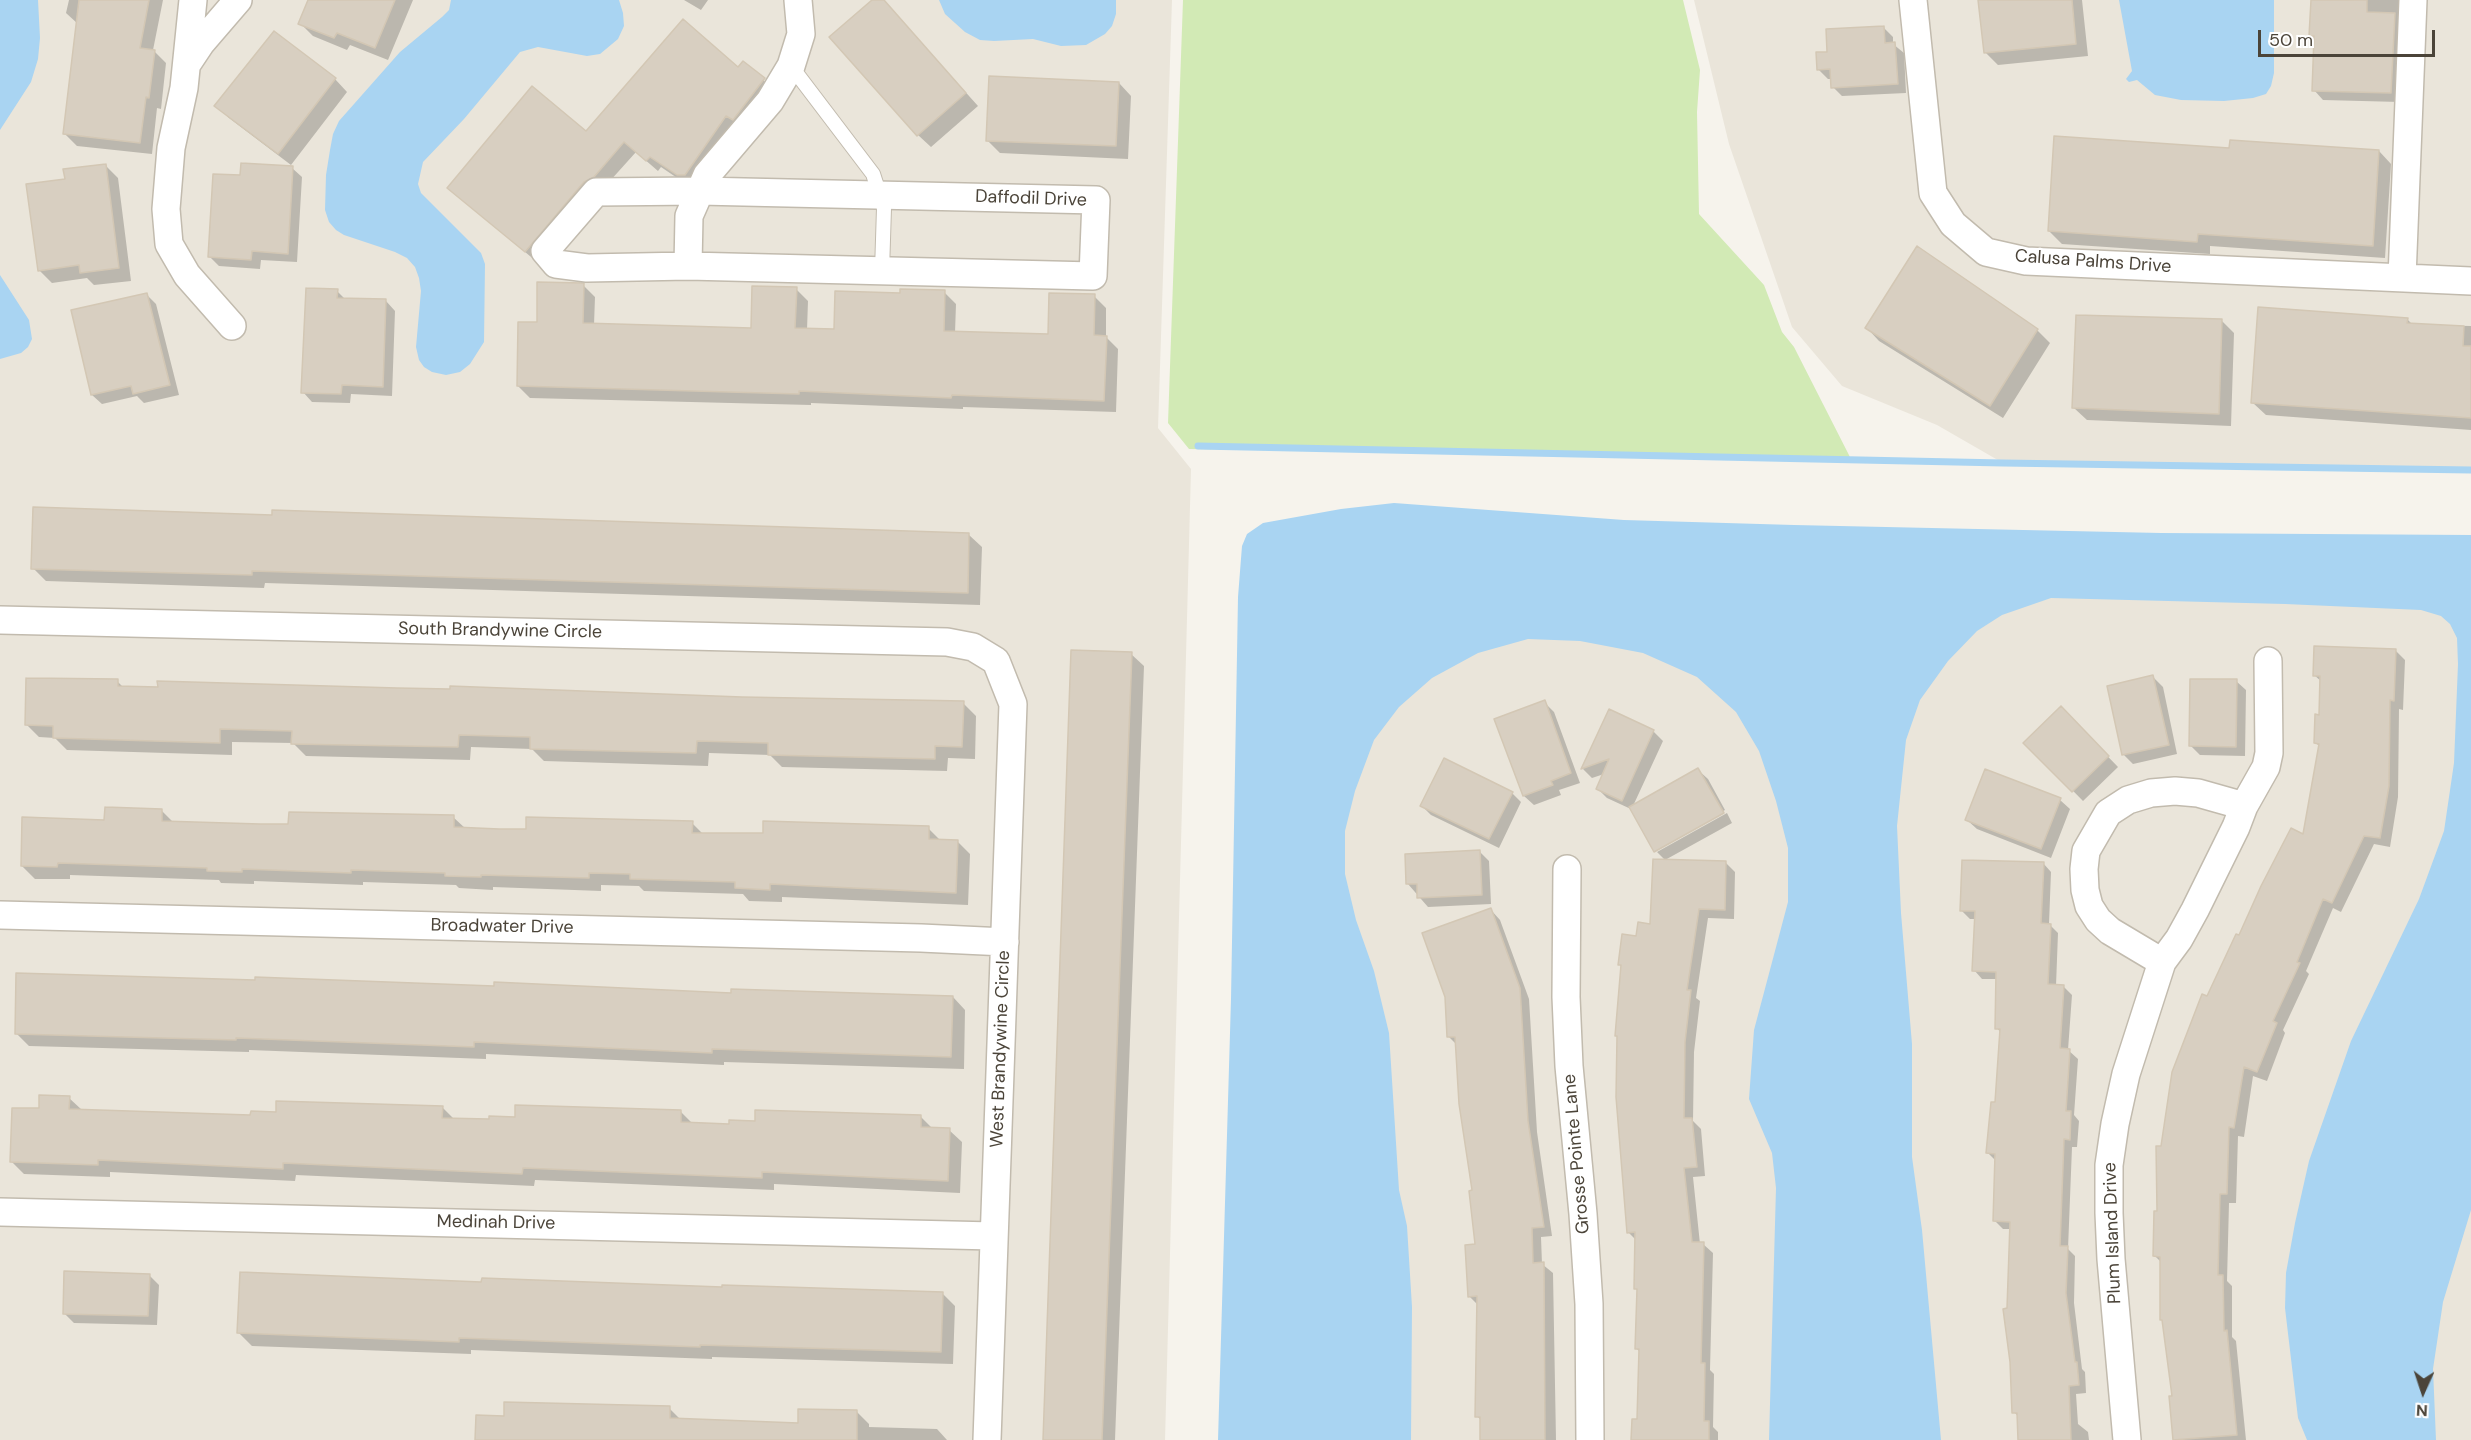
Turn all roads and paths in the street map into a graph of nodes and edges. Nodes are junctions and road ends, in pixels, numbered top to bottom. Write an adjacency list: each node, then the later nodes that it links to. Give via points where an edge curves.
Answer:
1 (192, 0): 6 (street)
2 (238, 0): 6 (street)
3 (798, 0): 7 (street, via 801,33)
4 (1912, 0): 12 (street, Calusa Palms Drive, via 1933,193 1953,224 1986,252 2026,261)
5 (2413, 0): 12 (street)
6 (187, 65): 14 (street, via 171,148 166,209 170,244 187,275)
7 (791, 66): 8 (street, via 770,100 707,175); 9 (lane, via 873,174)
8 (700, 191): 9 (street, Daffodil Drive); 10 (street, via 689,216); 10 (street, Daffodil Drive, via 596,192 545,251 556,264 577,267)
9 (881, 195): 11 (lane, via 885,208); 11 (street, Daffodil Drive, via 1096,200 1093,276)
10 (688, 266): 11 (street, Daffodil Drive)
11 (882, 271)
12 (2402, 278): 13 (street, Calusa Palms Drive)
13 (2471, 281)
14 (232, 326)
15 (0, 620): 16 (street, South Brandywine Circle, via 947,642 973,647)
16 (996, 661): 21 (street, West Brandywine Circle, via 1013,704)
17 (2268, 661): 18 (street, Plum Island Drive, via 2269,753 2266,767)
18 (2244, 806): 22 (street, Plum Island Drive, via 2195,910); 22 (street, via 2198,793 2151,793 2128,800 2108,813 2086,851 2085,890 2098,920 2110,932)
19 (1567, 869): 26 (street, Grosse Pointe Lane, via 1566,1008 1589,1304)
20 (0, 915): 21 (street, Broadwater Drive)
21 (1005, 942): 24 (street, West Brandywine Circle)
22 (2162, 962): 27 (street, Plum Island Drive, via 2126,1074 2109,1165 2111,1259)
23 (0, 1212): 24 (street, Medinah Drive)
24 (993, 1236): 25 (street, West Brandywine Circle)
25 (987, 1440)
26 (1590, 1440)
27 (2127, 1440)

